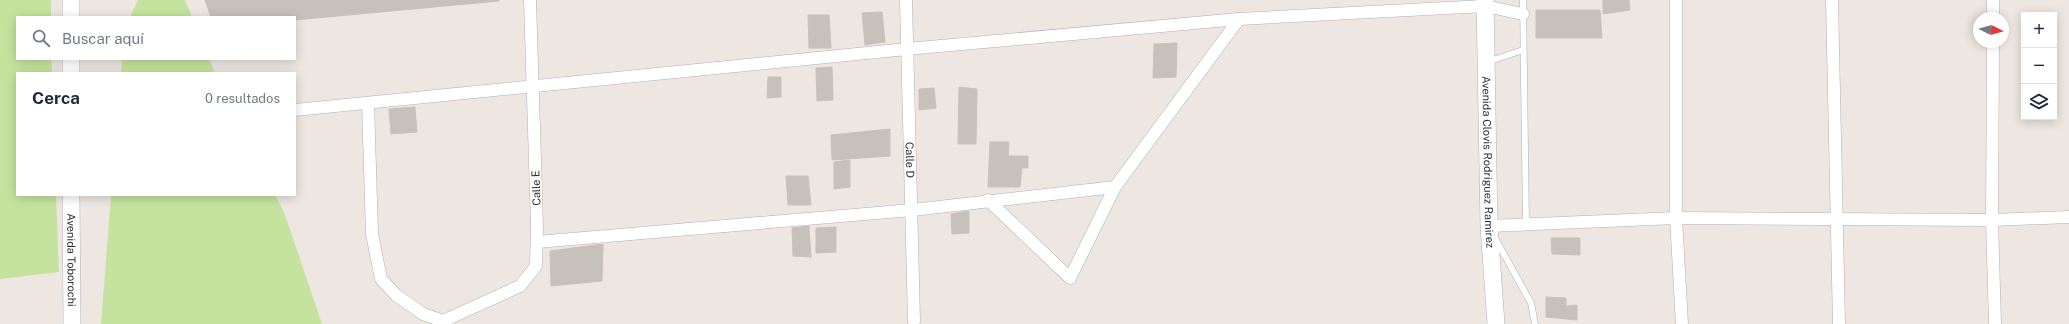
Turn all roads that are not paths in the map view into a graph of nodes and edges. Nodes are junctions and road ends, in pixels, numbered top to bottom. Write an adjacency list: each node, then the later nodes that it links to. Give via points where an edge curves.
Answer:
1 (71, 0): 11 (main road)
2 (530, 0): 19 (street, Calle E)
3 (906, 0): 14 (street, Calle D)
4 (1523, 0): 10 (lane)
5 (1676, 0): 27 (street)
6 (1832, 0): 28 (street)
7 (1993, 0): 9 (street)
8 (1485, 3): 10 (street); 12 (street); 17 (main road, Avenida Clovis Rodriguez Ramirez)
9 (1993, 12)
10 (1523, 14): 15 (lane)
11 (71, 16)
12 (1239, 19): 14 (street); 22 (street)
13 (1992, 48): 29 (street)
14 (907, 49): 19 (street); 25 (street, Calle D)
15 (1523, 50): 17 (lane); 30 (lane)
16 (71, 60): 18 (main road)
17 (1486, 62): 31 (main road, Avenida Clovis Rodriguez Ramirez)
18 (71, 72)
19 (533, 87): 20 (street); 32 (street, Calle E)
20 (368, 103): 21 (street); 32 (street, Calle E, via 372,234 381,279 396,295 423,314 443,321 520,286 536,266)
21 (296, 110)
22 (1115, 187): 24 (street); 24 (street, via 1070,278)
23 (71, 196): 34 (main road, Avenida Toborochi)
24 (988, 200): 25 (street)
25 (912, 210): 32 (street); 33 (street, Calle D)
26 (2069, 217): 29 (street)
27 (1676, 218): 28 (street); 30 (street); 37 (street)
28 (1837, 218): 29 (street); 38 (street)
29 (1992, 220): 39 (street)
30 (1526, 224): 31 (street)
31 (1489, 226): 35 (main road, Avenida Clovis Rodriguez Ramirez); 36 (lane, via 1531,303)
32 (537, 242)
33 (914, 321)
34 (72, 324)
35 (1496, 324)
36 (1535, 324)
37 (1682, 324)
38 (1839, 324)
39 (1995, 324)

